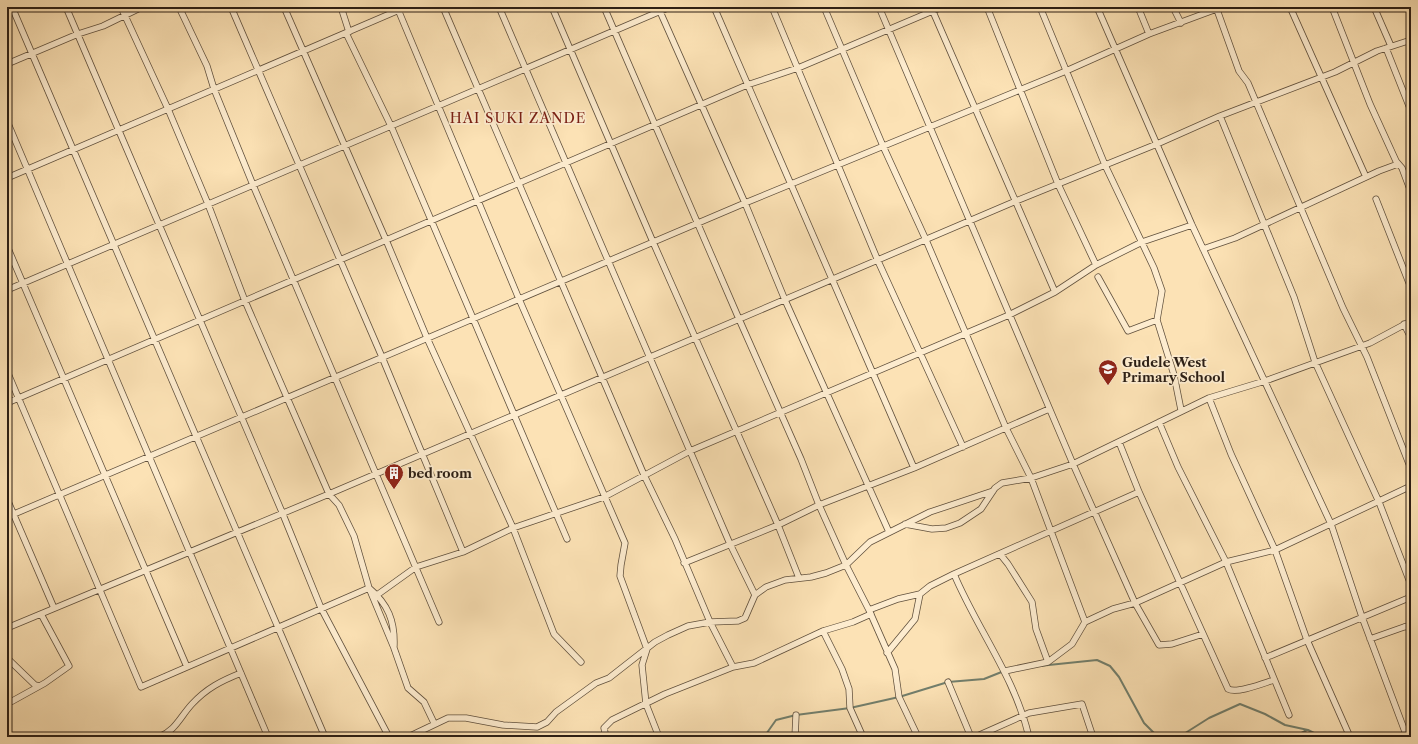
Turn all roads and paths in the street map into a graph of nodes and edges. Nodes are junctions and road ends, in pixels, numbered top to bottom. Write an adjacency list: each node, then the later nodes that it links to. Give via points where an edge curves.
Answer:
1 (12, 7): 45 (street)
2 (66, 7): 37 (street)
3 (122, 7): 32 (street)
4 (142, 7): 32 (street)
5 (178, 7): 54 (street, via 207,66)
6 (231, 7): 50 (street)
7 (284, 7): 44 (street)
8 (341, 7): 36 (street)
9 (406, 7): 28 (street)
10 (443, 7): 55 (street)
11 (499, 7): 49 (street)
12 (552, 7): 41 (street)
13 (604, 7): 35 (street)
14 (670, 7): 30 (street)
15 (714, 7): 53 (street)
16 (772, 7): 48 (street)
17 (824, 7): 42 (street)
18 (879, 7): 34 (street)
19 (942, 7): 31 (street)
20 (987, 7): 56 (street)
21 (1040, 7): 51 (street)
22 (1097, 7): 43 (street)
23 (1138, 7): 38 (street)
24 (1173, 7): 33 (street)
25 (1290, 7): 52 (street)
26 (1332, 7): 46 (street)
27 (1374, 7): 40 (street)
28 (398, 8): 36 (street); 59 (street)
29 (1218, 8): 33 (street); 57 (street, via 1239,71 1248,83)
30 (659, 9): 35 (street); 58 (street)
31 (932, 9): 34 (street); 60 (street)
32 (125, 16): 37 (street); 61 (street)
33 (1181, 24): 38 (street)
34 (888, 30): 42 (street); 67 (street)
35 (614, 31): 41 (street); 65 (street)
36 (348, 32): 44 (street); 66 (street)
37 (78, 34): 45 (street); 68 (street)
38 (1149, 34): 43 (street)
39 (1411, 40): 40 (street)
40 (1389, 47): 46 (street); 62 (street)
41 (570, 49): 49 (street); 69 (street)
42 (841, 49): 48 (street); 72 (street)
43 (1116, 49): 51 (street); 70 (street)
44 (304, 51): 50 (street); 71 (street)
45 (32, 53): 47 (street); 73 (street)
46 (1355, 62): 52 (street); 76 (street, via 1370,104)
47 (7, 64)
48 (798, 68): 53 (street); 75 (street)
49 (525, 69): 55 (street); 74 (street)
50 (259, 70): 54 (street); 77 (street)
51 (1066, 71): 56 (street); 78 (street)
52 (1322, 77): 57 (street); 80 (street)
53 (746, 85): 58 (street); 83 (street)
54 (214, 89): 61 (street); 85 (street)
55 (479, 89): 59 (street); 82 (street)
56 (1020, 90): 60 (street); 84 (street)
57 (1256, 103): 63 (street); 92 (street)
58 (701, 105): 65 (street); 90 (street)
59 (437, 106): 66 (street); 88 (street)
60 (975, 108): 67 (street); 89 (street)
61 (168, 109): 68 (street); 91 (street)
62 (1411, 111)
63 (1220, 116): 70 (street); 96 (street)
64 (7, 121): 79 (street)
65 (655, 125): 69 (street); 95 (street)
66 (391, 126): 71 (street); 93 (street)
67 (930, 127): 72 (street); 94 (street)
68 (119, 130): 73 (street); 97 (street)
69 (611, 143): 74 (street); 101 (street)
70 (1157, 144): 78 (street); 98 (street)
71 (344, 146): 77 (street); 99 (street)
72 (883, 146): 75 (street); 100 (street)
73 (73, 150): 79 (street); 103 (street)
74 (565, 163): 82 (street); 107 (street)
75 (839, 164): 83 (street); 108 (street)
76 (1398, 164): 80 (street); 86 (street)
77 (300, 165): 85 (street); 106 (street)
78 (1105, 165): 84 (street); 102 (street)
79 (28, 169): 81 (street); 109 (street)
80 (1366, 177): 92 (street)
81 (7, 178)
82 (519, 183): 88 (street); 114 (street)
83 (791, 184): 90 (street); 113 (street)
84 (1058, 184): 89 (street); 110 (street)
85 (254, 185): 91 (street); 112 (street)
86 (1411, 192)
87 (1376, 199): 116 (street)
88 (478, 200): 93 (street); 119 (street)
89 (1016, 201): 94 (street); 118 (street)
90 (745, 203): 95 (street); 120 (street)
91 (208, 204): 97 (street); 121 (street)
92 (1300, 208): 96 (street); 134 (street)
93 (430, 221): 99 (street); 123 (street)
94 (971, 221): 100 (street); 122 (street)
95 (698, 223): 101 (street); 124 (street)
96 (1264, 224): 105 (street); 139 (street, via 1294,297)
97 (159, 225): 103 (street); 125 (street)
98 (1192, 225): 102 (street); 105 (street)
99 (386, 240): 106 (street); 130 (street)
100 (926, 240): 108 (street); 129 (street)
101 (653, 242): 107 (street); 131 (street)
102 (1142, 242): 110 (street); 126 (street, via 1162,291)
103 (114, 245): 109 (street); 133 (street)
104 (7, 246): 115 (street)
105 (1203, 249): 145 (street)
106 (339, 260): 112 (street); 136 (street)
107 (607, 261): 114 (street); 137 (street)
108 (878, 261): 113 (street); 135 (street)
109 (69, 264): 115 (street); 138 (street)
110 (1096, 265): 118 (street)
111 (1098, 277): 126 (street, via 1128,331)
112 (293, 280): 121 (street); 142 (street)
113 (833, 280): 120 (street); 141 (street)
114 (562, 281): 119 (street); 143 (street)
115 (23, 283): 117 (street); 144 (street)
116 (1411, 288)
117 (7, 290)
118 (1055, 292): 122 (street)
119 (519, 299): 123 (street); 147 (street)
120 (785, 300): 124 (street); 146 (street)
121 (245, 301): 125 (street); 149 (street)
122 (1009, 315): 129 (street); 152 (street)
123 (472, 319): 130 (street); 155 (street)
124 (739, 319): 131 (street); 154 (street)
125 (200, 320): 133 (street); 156 (street)
126 (1157, 320): 153 (street, via 1174,375)
127 (1411, 321): 128 (street)
128 (1404, 324): 132 (street); 134 (street)
129 (966, 333): 135 (street); 158 (street)
130 (427, 338): 136 (street); 160 (street)
131 (696, 338): 137 (street); 159 (street)
132 (1411, 338)
133 (154, 339): 138 (street); 161 (street)
134 (1360, 346): 139 (street); 169 (street)
135 (921, 352): 141 (street); 163 (street)
136 (382, 357): 142 (street); 165 (street)
137 (649, 357): 143 (street); 164 (street)
138 (109, 359): 144 (street); 166 (street)
139 (1316, 362): 145 (street); 182 (street)
140 (7, 371): 148 (street)
141 (872, 373): 146 (street); 168 (street)
142 (336, 376): 149 (street); 170 (street)
143 (602, 377): 147 (street); 172 (street)
144 (63, 378): 148 (street); 171 (street)
145 (1265, 381): 150 (street); 190 (street)
146 (827, 391): 154 (street); 174 (street)
147 (560, 395): 155 (street); 180 (street)
148 (18, 398): 151 (street); 178 (street)
149 (288, 398): 156 (street); 179 (street)
150 (1209, 398): 153 (street); 198 (street, via 1231,454)
151 (7, 403)
152 (1049, 410): 158 (street); 167 (street)
153 (1181, 410): 157 (street)
154 (780, 413): 159 (street); 183 (street)
155 (514, 415): 160 (street); 186 (street)
156 (241, 417): 161 (street); 185 (street)
157 (1159, 422): 162 (street); 202 (street, via 1178,467)
158 (1006, 428): 163 (street); 173 (street)
159 (736, 430): 164 (street); 191 (street)
160 (470, 433): 165 (street); 192 (street)
161 (196, 436): 166 (street); 194 (street)
162 (1119, 442): 167 (street); 177 (street)
163 (963, 447): 168 (street)
164 (690, 451): 172 (street); 197 (street)
165 (421, 454): 170 (street); 200 (street)
166 (150, 456): 171 (street); 199 (street)
167 (1073, 464): 173 (street); 184 (street)
168 (914, 468): 174 (street)
169 (1411, 469)
170 (376, 472): 179 (street); 205 (street)
171 (104, 475): 178 (street); 206 (street)
172 (644, 475): 180 (street); 203 (street)
173 (1031, 478): 176 (street, via 1006,481); 193 (street)
174 (869, 486): 183 (street); 195 (street)
175 (1411, 486): 182 (street)
176 (993, 491): 189 (street, via 930,512); 189 (street, via 982,509 960,523 932,529)
177 (1139, 492): 184 (street); 209 (street)
178 (59, 494): 187 (street); 212 (street)
179 (329, 494): 185 (street); 211 (street, via 346,516)
180 (604, 497): 186 (street); 235 (street, via 625,543 620,576)
181 (7, 499): 187 (street)
182 (1379, 502): 190 (street); 210 (street)
183 (819, 506): 191 (street); 204 (street)
184 (1095, 511): 193 (street); 217 (street)
185 (282, 512): 194 (street); 219 (street)
186 (557, 513): 192 (street); 196 (street)
187 (13, 514): 188 (street); 218 (street)
188 (7, 516)
189 (905, 524): 195 (street)
190 (1331, 524): 198 (street); 222 (street)
191 (778, 525): 197 (street); 208 (street)
192 (513, 528): 200 (street); 239 (street, via 554,634)
193 (1051, 530): 201 (street); 225 (street)
194 (236, 531): 199 (street); 226 (street)
195 (889, 532): 204 (street, via 870,542)
196 (567, 539)
197 (730, 544): 203 (street); 215 (street)
198 (1276, 550): 202 (street); 232 (street)
199 (191, 551): 206 (street); 233 (street)
200 (463, 552): 205 (street)
201 (1000, 554): 207 (street); 240 (street, via 1032,602 1036,629)
202 (1226, 562): 209 (street); 238 (street)
203 (684, 563): 224 (street)
204 (846, 565): 208 (street, via 826,573); 220 (street)
205 (416, 567): 214 (street); 223 (street)
206 (145, 570): 212 (street); 241 (street)
207 (954, 574): 213 (street); 243 (street)
208 (799, 578): 215 (street, via 774,583)
209 (1180, 584): 217 (street); 230 (street)
210 (1411, 586)
211 (369, 588): 214 (street); 219 (street); 234 (street)
212 (100, 589): 218 (street); 241 (street, via 141,687)
213 (920, 594): 220 (street, via 910,595); 236 (street, via 914,619)
214 (377, 595): 234 (street, via 386,604 390,616)
215 (755, 595): 224 (street, via 744,618 738,621)
216 (1411, 598): 222 (street)
217 (1135, 603): 225 (street, via 1113,609); 230 (street, via 1159,645 1172,644)
218 (54, 608): 221 (street)
219 (321, 608): 226 (street); 259 (street)
220 (870, 612): 229 (street, via 853,622); 236 (street)
221 (41, 614): 227 (street); 247 (street, via 69,666)
222 (1362, 617): 231 (street); 232 (street)
223 (439, 622)
224 (710, 622): 235 (street, via 688,626); 242 (street)
225 (1085, 622): 240 (street, via 1072,644)
226 (278, 627): 233 (street); 258 (street)
227 (7, 628)
228 (1411, 628): 231 (street, via 1404,626)
229 (823, 631): 242 (street, via 754,664); 264 (street, via 842,669 849,690 850,708)
230 (1203, 634): 245 (street, via 1228,689 1245,689)
231 (1370, 639): 271 (street)
232 (1308, 640): 238 (street); 270 (street)
233 (230, 648): 241 (street); 244 (street)
234 (394, 648): 253 (street, via 408,688 424,702)
235 (646, 649): 249 (street, via 642,665); 253 (street, via 609,678 596,683 556,712 547,722 537,726 503,725 466,718 448,718)
236 (887, 653): 265 (street, via 895,669 899,697)
237 (7, 658): 247 (street)
238 (1265, 658): 245 (street)
239 (581, 662)
240 (1048, 662): 243 (street)
241 (186, 667)
242 (733, 667): 249 (street)
243 (1005, 671): 251 (street)
244 (241, 673): 254 (street, via 217,683 205,692); 257 (street)
245 (1274, 680): 252 (street)
246 (948, 682): 266 (street)
247 (39, 686): 248 (street)
248 (7, 704)
249 (646, 704): 261 (street, via 607,724 604,728); 262 (street)
250 (796, 714): 263 (street)
251 (1024, 715): 267 (street); 268 (street); 269 (street, via 1082,704)
252 (1289, 715)
253 (434, 723): 260 (street)
254 (170, 731): 255 (street); 256 (street)
255 (159, 737)
256 (175, 737)
257 (268, 737)
258 (325, 737)
259 (389, 737)
260 (408, 737)
261 (606, 737)
262 (659, 737)
263 (795, 737)
264 (863, 737)
265 (918, 737)
266 (971, 737)
267 (975, 737)
268 (1029, 737)
269 (1093, 737)
270 (1350, 737)
271 (1406, 737)

